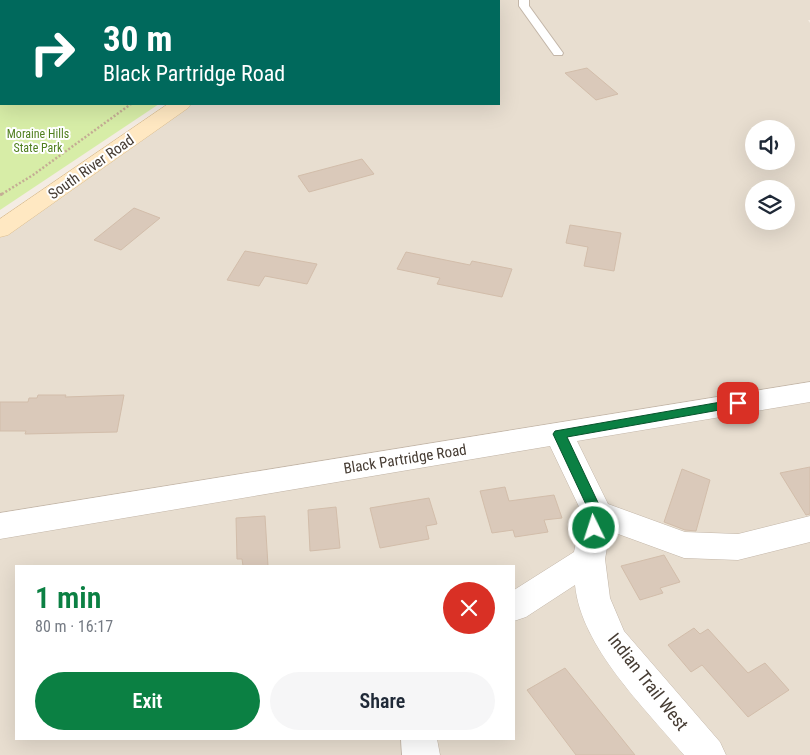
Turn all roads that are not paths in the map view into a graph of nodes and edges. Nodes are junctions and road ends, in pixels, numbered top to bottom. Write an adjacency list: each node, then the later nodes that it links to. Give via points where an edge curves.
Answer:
1 (524, 0): 2 (lane, via 524,6)
2 (558, 53)
3 (180, 105): 4 (street, South River Road)
4 (0, 230)
5 (810, 392): 6 (street, Black Partridge Road)
6 (559, 434): 7 (street); 8 (street, Black Partridge Road)
7 (597, 513): 9 (street, via 684,545 738,547); 10 (street, Indian Trail West)
8 (0, 526)
9 (810, 529)
10 (589, 559): 11 (street); 14 (street, Indian Trail West, via 593,598 611,641)
11 (515, 606)
12 (419, 740): 13 (street)
13 (421, 755)
14 (707, 755)

